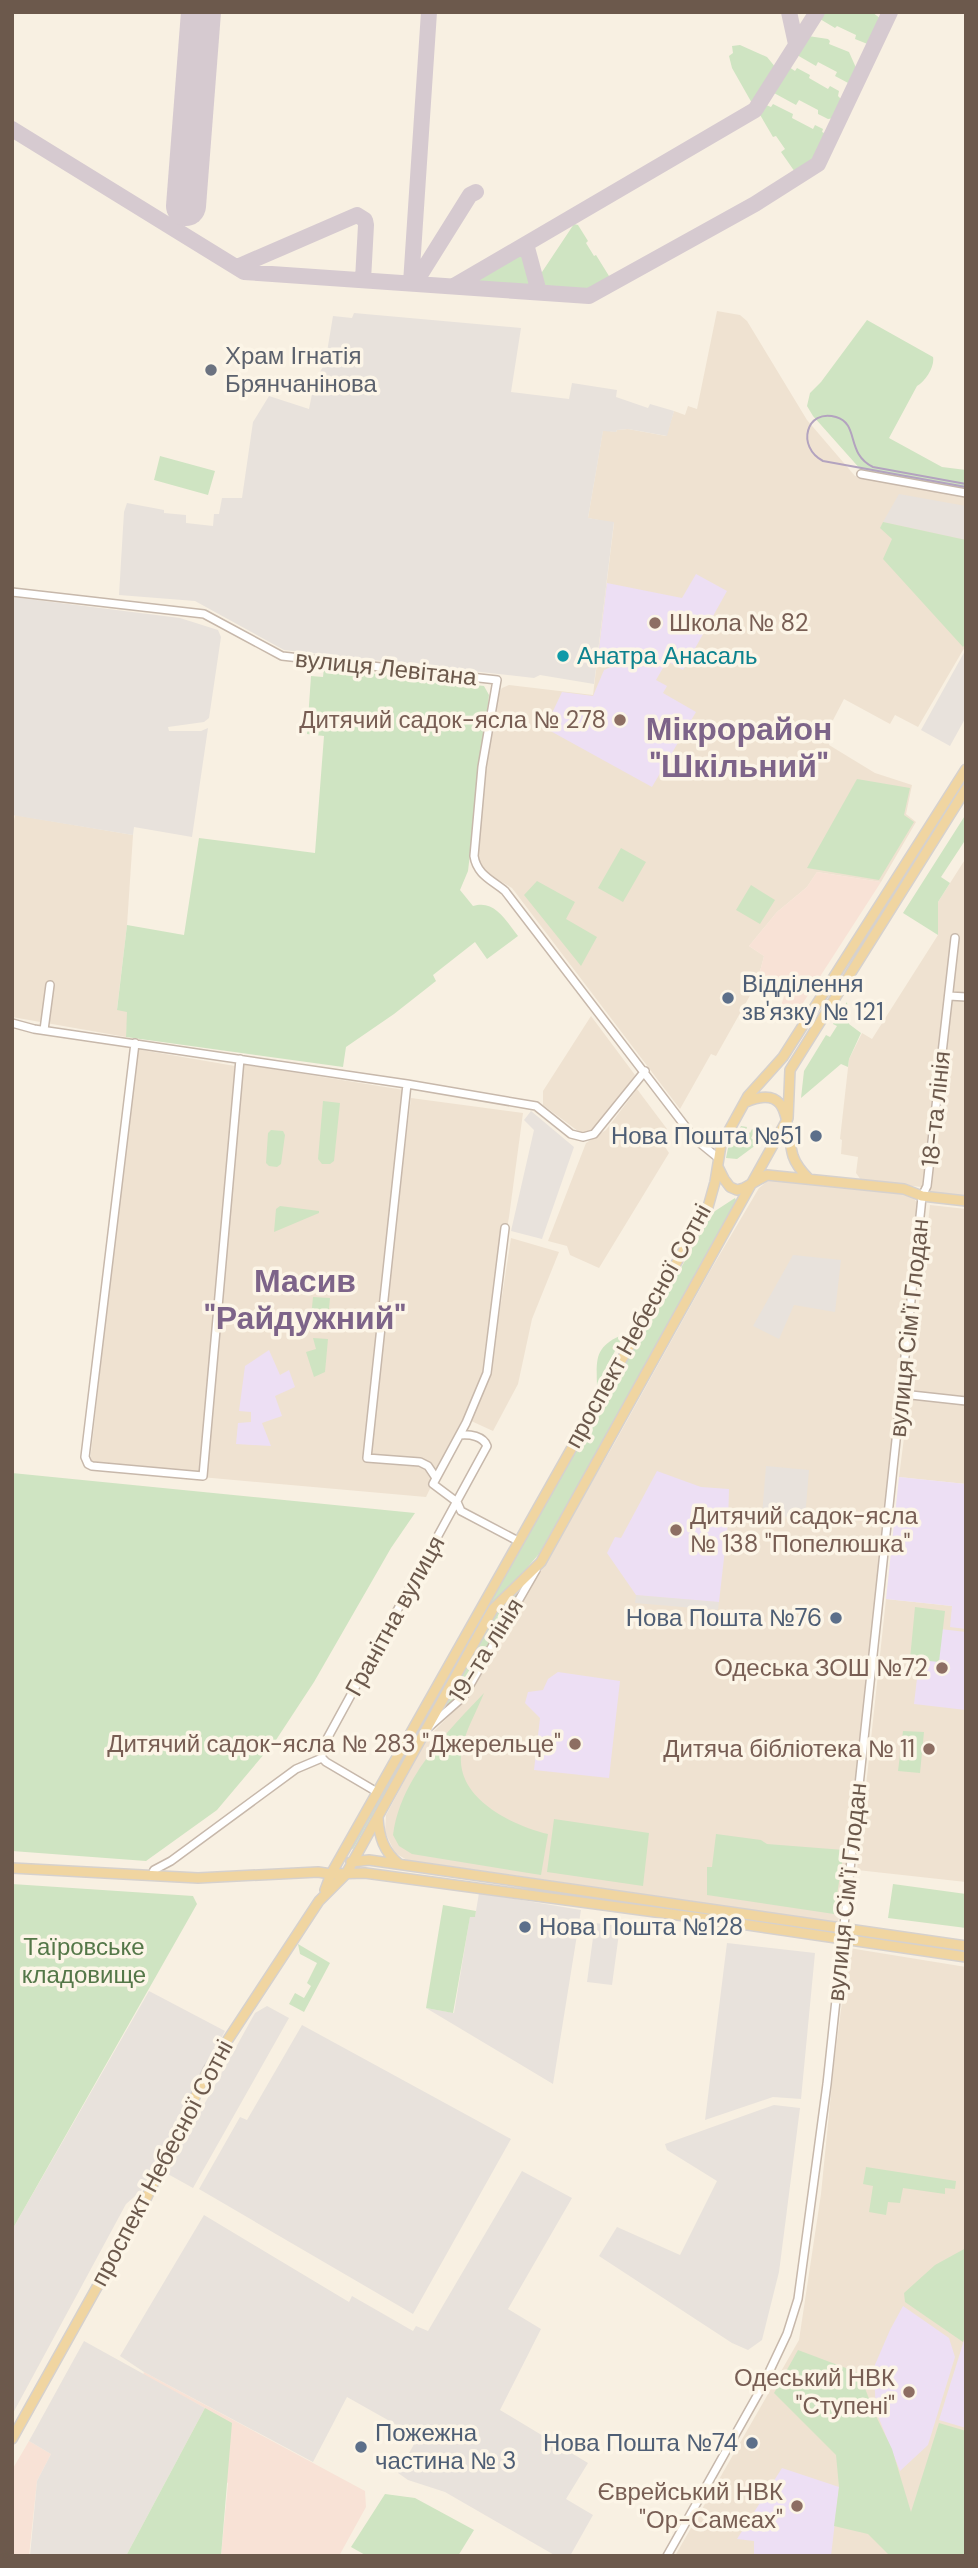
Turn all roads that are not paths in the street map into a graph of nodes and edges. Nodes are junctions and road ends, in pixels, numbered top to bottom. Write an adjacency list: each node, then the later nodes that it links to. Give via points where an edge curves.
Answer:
1 (861, 474): 2 (street)
2 (966, 493)
3 (12, 592): 16 (street, вулиця Левітана, via 204,614 282,656 497,680 482,767 476,866 505,891)
4 (966, 769): 6 (main road, проспект Небесної Сотні)
5 (966, 789): 7 (main road, проспект Небесної Сотні)
6 (936, 817): 7 (main road); 18 (main road, проспект Небесної Сотні, via 783,1058)
7 (945, 822): 19 (main road, проспект Небесної Сотні, via 790,1070)
8 (955, 938): 10 (street, 18-та лінія)
9 (50, 985): 13 (street)
10 (949, 996): 11 (street); 23 (street, 18-та лінія, via 928,1186)
11 (966, 997)
12 (12, 1023): 13 (street)
13 (44, 1030): 14 (street)
14 (135, 1043): 15 (street); 15 (street, via 85,1457 92,1466 203,1476)
15 (240, 1059): 17 (street)
16 (645, 1072): 17 (street, via 594,1133 583,1137 571,1134 536,1106); 20 (street, вулиця Левітана)
17 (407, 1084): 29 (street, via 367,1458 425,1464)
18 (746, 1102): 19 (main road, via 758,1097 776,1101); 20 (main road, проспект Небесної Сотні)
19 (788, 1118): 21 (main road, via 792,1153); 22 (main road, проспект Небесної Сотні)
20 (717, 1161): 22 (main road, вулиця Левітана, via 730,1186 740,1190); 31 (main road, проспект Небесної Сотні, via 708,1207)
21 (809, 1179): 22 (main road, вулиця Левітана, via 767,1175); 23 (main road, вулиця Левітана, via 904,1189)
22 (751, 1184): 32 (main road, проспект Небесної Сотні)
23 (922, 1196): 24 (main road, вулиця Левітана); 26 (street, вулиця Сім'ї Глодан)
24 (966, 1201)
25 (505, 1228): 28 (street, via 487,1370)
26 (902, 1394): 27 (street); 46 (street, вулиця Сім'ї Глодан)
27 (966, 1401)
28 (460, 1435): 29 (street); 30 (street, Гранітна вулиця, via 470,1434 487,1446)
29 (436, 1478): 30 (street, via 433,1484)
30 (457, 1502): 31 (street, via 461,1511); 34 (street, Гранітна вулиця, via 323,1748)
31 (518, 1541): 35 (main road, проспект Небесної Сотні)
32 (541, 1562): 33 (main road, проспект Небесної Сотні, via 494,1609); 33 (street, 19-та лінія, via 463,1697)
33 (423, 1732): 36 (main road, проспект Небесної Сотні)
34 (322, 1758): 35 (street); 44 (street, via 296,1769 154,1870)
35 (377, 1793): 38 (main road, проспект Небесної Сотні)
36 (378, 1816): 37 (main road, проспект Небесної Сотні); 39 (main road, via 384,1846)
37 (354, 1861): 38 (main road); 39 (main road); 43 (main road, проспект Небесної Сотні)
38 (336, 1865): 41 (main road); 42 (main road, проспект Небесної Сотні)
39 (400, 1865): 46 (main road)
40 (12, 1868): 44 (main road)
41 (318, 1872): 42 (main road); 44 (main road)
42 (331, 1874): 43 (main road); 45 (main road, проспект Небесної Сотні)
43 (346, 1874): 45 (main road, проспект Небесної Сотні); 47 (main road, via 365,1872)
44 (152, 1876)
45 (323, 1895): 50 (main road, проспект Небесної Сотні, via 208,2070 144,2203)
46 (843, 1928): 47 (street, вулиця Сім'ї Глодан); 48 (main road)
47 (842, 1939): 49 (main road); 51 (street, вулиця Сім'ї Глодан, via 799,2299 762,2387)
48 (966, 1946)
49 (966, 1957)
50 (12, 2439)
51 (667, 2556)

